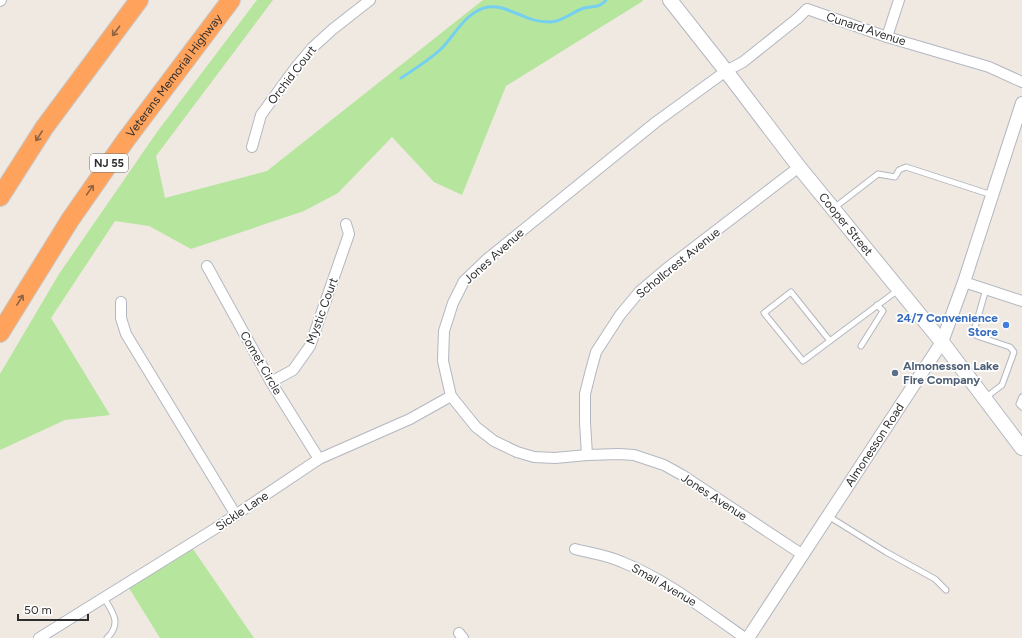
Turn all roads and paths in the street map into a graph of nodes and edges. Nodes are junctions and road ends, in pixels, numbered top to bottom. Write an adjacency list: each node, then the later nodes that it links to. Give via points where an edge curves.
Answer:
1 (139, 0): 13 (highway, one-way to 13, via 44,128)
2 (230, 0): 23 (highway, Veterans Memorial Highway / NJ 55, one-way to 2, via 70,220)
3 (370, 0): 10 (street, Orchid Court, via 312,48 296,67 261,115)
4 (670, 0): 7 (main road, Cooper Street)
5 (899, 0): 6 (street)
6 (887, 37): 7 (street, Cunard Avenue, via 807,9 743,62); 8 (street, Cunard Avenue, via 989,67)
7 (726, 71): 11 (main road, Cooper Street); 28 (street, Jones Avenue, via 650,127 498,250 464,281 453,303 444,331 443,361)
8 (1022, 82)
9 (1022, 103): 12 (street, Almonesson Road)
10 (252, 147)
11 (799, 167): 14 (main road, Cooper Street); 33 (street, Schollcrest Avenue, via 640,291 620,315 596,352 590,374 586,394)
12 (992, 194): 14 (lane, via 906,167 899,170 895,177 878,174); 17 (street, Almonesson Road)
13 (0, 197)
14 (833, 209): 18 (main road, Cooper Street)
15 (346, 224): 27 (street, Mystic Court, via 349,234 310,346 293,370)
16 (207, 266): 27 (street, Comet Circle)
17 (964, 282): 19 (street); 25 (street, Almonesson Road)
18 (899, 289): 22 (lane); 25 (main road, Cooper Street)
19 (986, 289): 20 (street); 30 (lane, via 974,331 977,336 1010,347 1014,352 1002,385)
20 (1022, 301)
21 (121, 302): 35 (street, via 126,334)
22 (877, 305): 24 (lane); 26 (lane, via 883,311)
23 (0, 333)
24 (830, 341): 24 (lane, via 803,361 764,313 791,292)
25 (942, 342): 30 (main road, Cooper Street); 36 (street, Almonesson Road)
26 (861, 346)
27 (271, 382): 34 (street, Comet Circle)
28 (451, 396): 33 (street, Jones Avenue, via 476,427 494,441 517,452 534,457 555,458); 34 (street, Sickle Lane, via 410,419)
29 (1022, 397): 31 (lane, via 1019,404)
30 (984, 399): 32 (main road, Cooper Street)
31 (1022, 406)
32 (1022, 448)
33 (587, 455): 38 (street, Jones Avenue, via 634,455 664,465)
34 (319, 459): 35 (street, Sickle Lane)
35 (236, 515): 40 (street, Sickle Lane)
36 (828, 516): 38 (street, Almonesson Road); 39 (lane, via 935,579)
37 (575, 549): 43 (street, Small Avenue, via 621,561 651,576)
38 (802, 555): 44 (street, Almonesson Road)
39 (946, 590)
40 (104, 598): 41 (street, Sickle Lane); 42 (lane, via 116,620)
41 (39, 638)
42 (107, 638)
43 (745, 638)
44 (748, 638)

